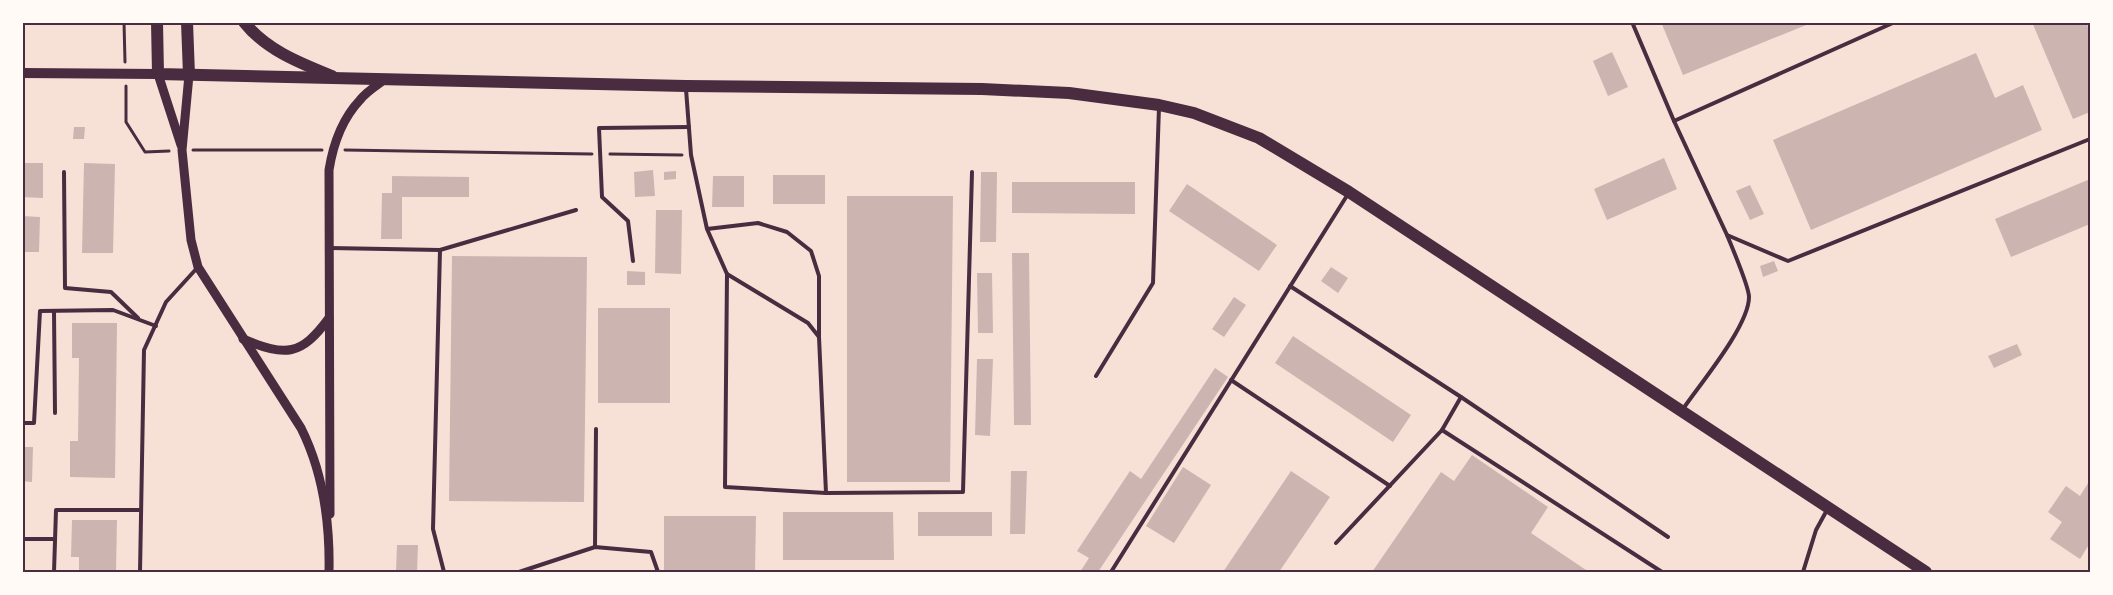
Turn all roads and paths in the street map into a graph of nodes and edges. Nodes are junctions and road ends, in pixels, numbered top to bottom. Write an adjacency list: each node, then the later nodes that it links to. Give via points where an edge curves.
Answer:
1 (124, 22): 8 (path)
2 (158, 22): 9 (main road)
3 (187, 22): 10 (main road)
4 (244, 22): 11 (main road, via 270,46)
5 (1632, 22): 15 (lane)
6 (1895, 22): 15 (lane)
7 (22, 72): 8 (main road)
8 (126, 74): 9 (main road); 18 (path, via 126,122 144,152)
9 (158, 74): 10 (main road); 18 (street)
10 (188, 75): 11 (main road); 18 (street)
11 (341, 79): 12 (main road)
12 (384, 80): 13 (main road); 19 (street, via 360,100 343,124)
13 (686, 86): 14 (main road, via 982,89 1069,93); 16 (lane)
14 (1159, 105): 24 (main road, via 1194,112 1259,138); 40 (lane, via 1153,283)
15 (1674, 121): 27 (lane)
16 (689, 127): 20 (lane, via 599,128); 21 (lane)
17 (2090, 139): 27 (lane, via 1788,261)
18 (182, 150): 19 (path); 31 (street, via 191,240)
19 (332, 150): 20 (path); 28 (street)
20 (600, 154): 21 (path); 30 (lane, via 602,197 628,222)
21 (691, 155): 26 (lane)
22 (64, 172): 36 (lane, via 65,288 111,292)
23 (972, 172): 49 (lane, via 963,492)
24 (1349, 192): 33 (lane); 43 (main road)
25 (576, 210): 29 (lane)
26 (707, 229): 32 (lane); 38 (lane, via 758,223 787,232 811,251 819,276)
27 (1728, 235): 43 (lane, via 1749,295 1747,307 1740,327)
28 (328, 248): 29 (lane); 35 (street)
29 (440, 250): 61 (lane, via 433,529)
30 (633, 261)
31 (198, 267): 37 (lane, via 166,302); 39 (street)
32 (727, 274): 38 (lane, via 808,323); 49 (lane, via 725,487)
33 (1290, 286): 41 (lane); 42 (lane)
34 (54, 310): 36 (lane, via 113,310); 44 (lane); 45 (lane, via 40,312 34,423)
35 (329, 318): 39 (street, via 315,337 297,349 278,351); 52 (street)
36 (140, 320): 37 (lane)
37 (156, 326): 51 (lane, via 144,350)
38 (819, 337): 49 (lane)
39 (243, 339): 52 (street, via 310,446 316,460)
40 (1096, 376)
41 (1231, 380): 48 (lane); 64 (lane)
42 (1461, 397): 47 (lane); 53 (lane)
43 (1681, 411): 50 (main road)
44 (55, 413)
45 (22, 423)
46 (596, 429): 57 (lane)
47 (1442, 430): 48 (lane); 65 (lane)
48 (1390, 486): 56 (lane)
49 (826, 493)
50 (1828, 508): 66 (lane, via 1816,530); 67 (main road)
51 (141, 510): 54 (lane, via 56,510); 59 (lane)
52 (330, 537): 60 (street)
53 (1668, 537)
54 (55, 539): 55 (lane); 58 (lane)
55 (22, 540)
56 (1336, 543)
57 (595, 547): 62 (lane); 63 (lane, via 651,552)
58 (54, 572)
59 (140, 572)
60 (329, 572)
61 (444, 572)
62 (519, 572)
63 (658, 572)
64 (1111, 572)
65 (1662, 572)
66 (1803, 572)
67 (1926, 572)

